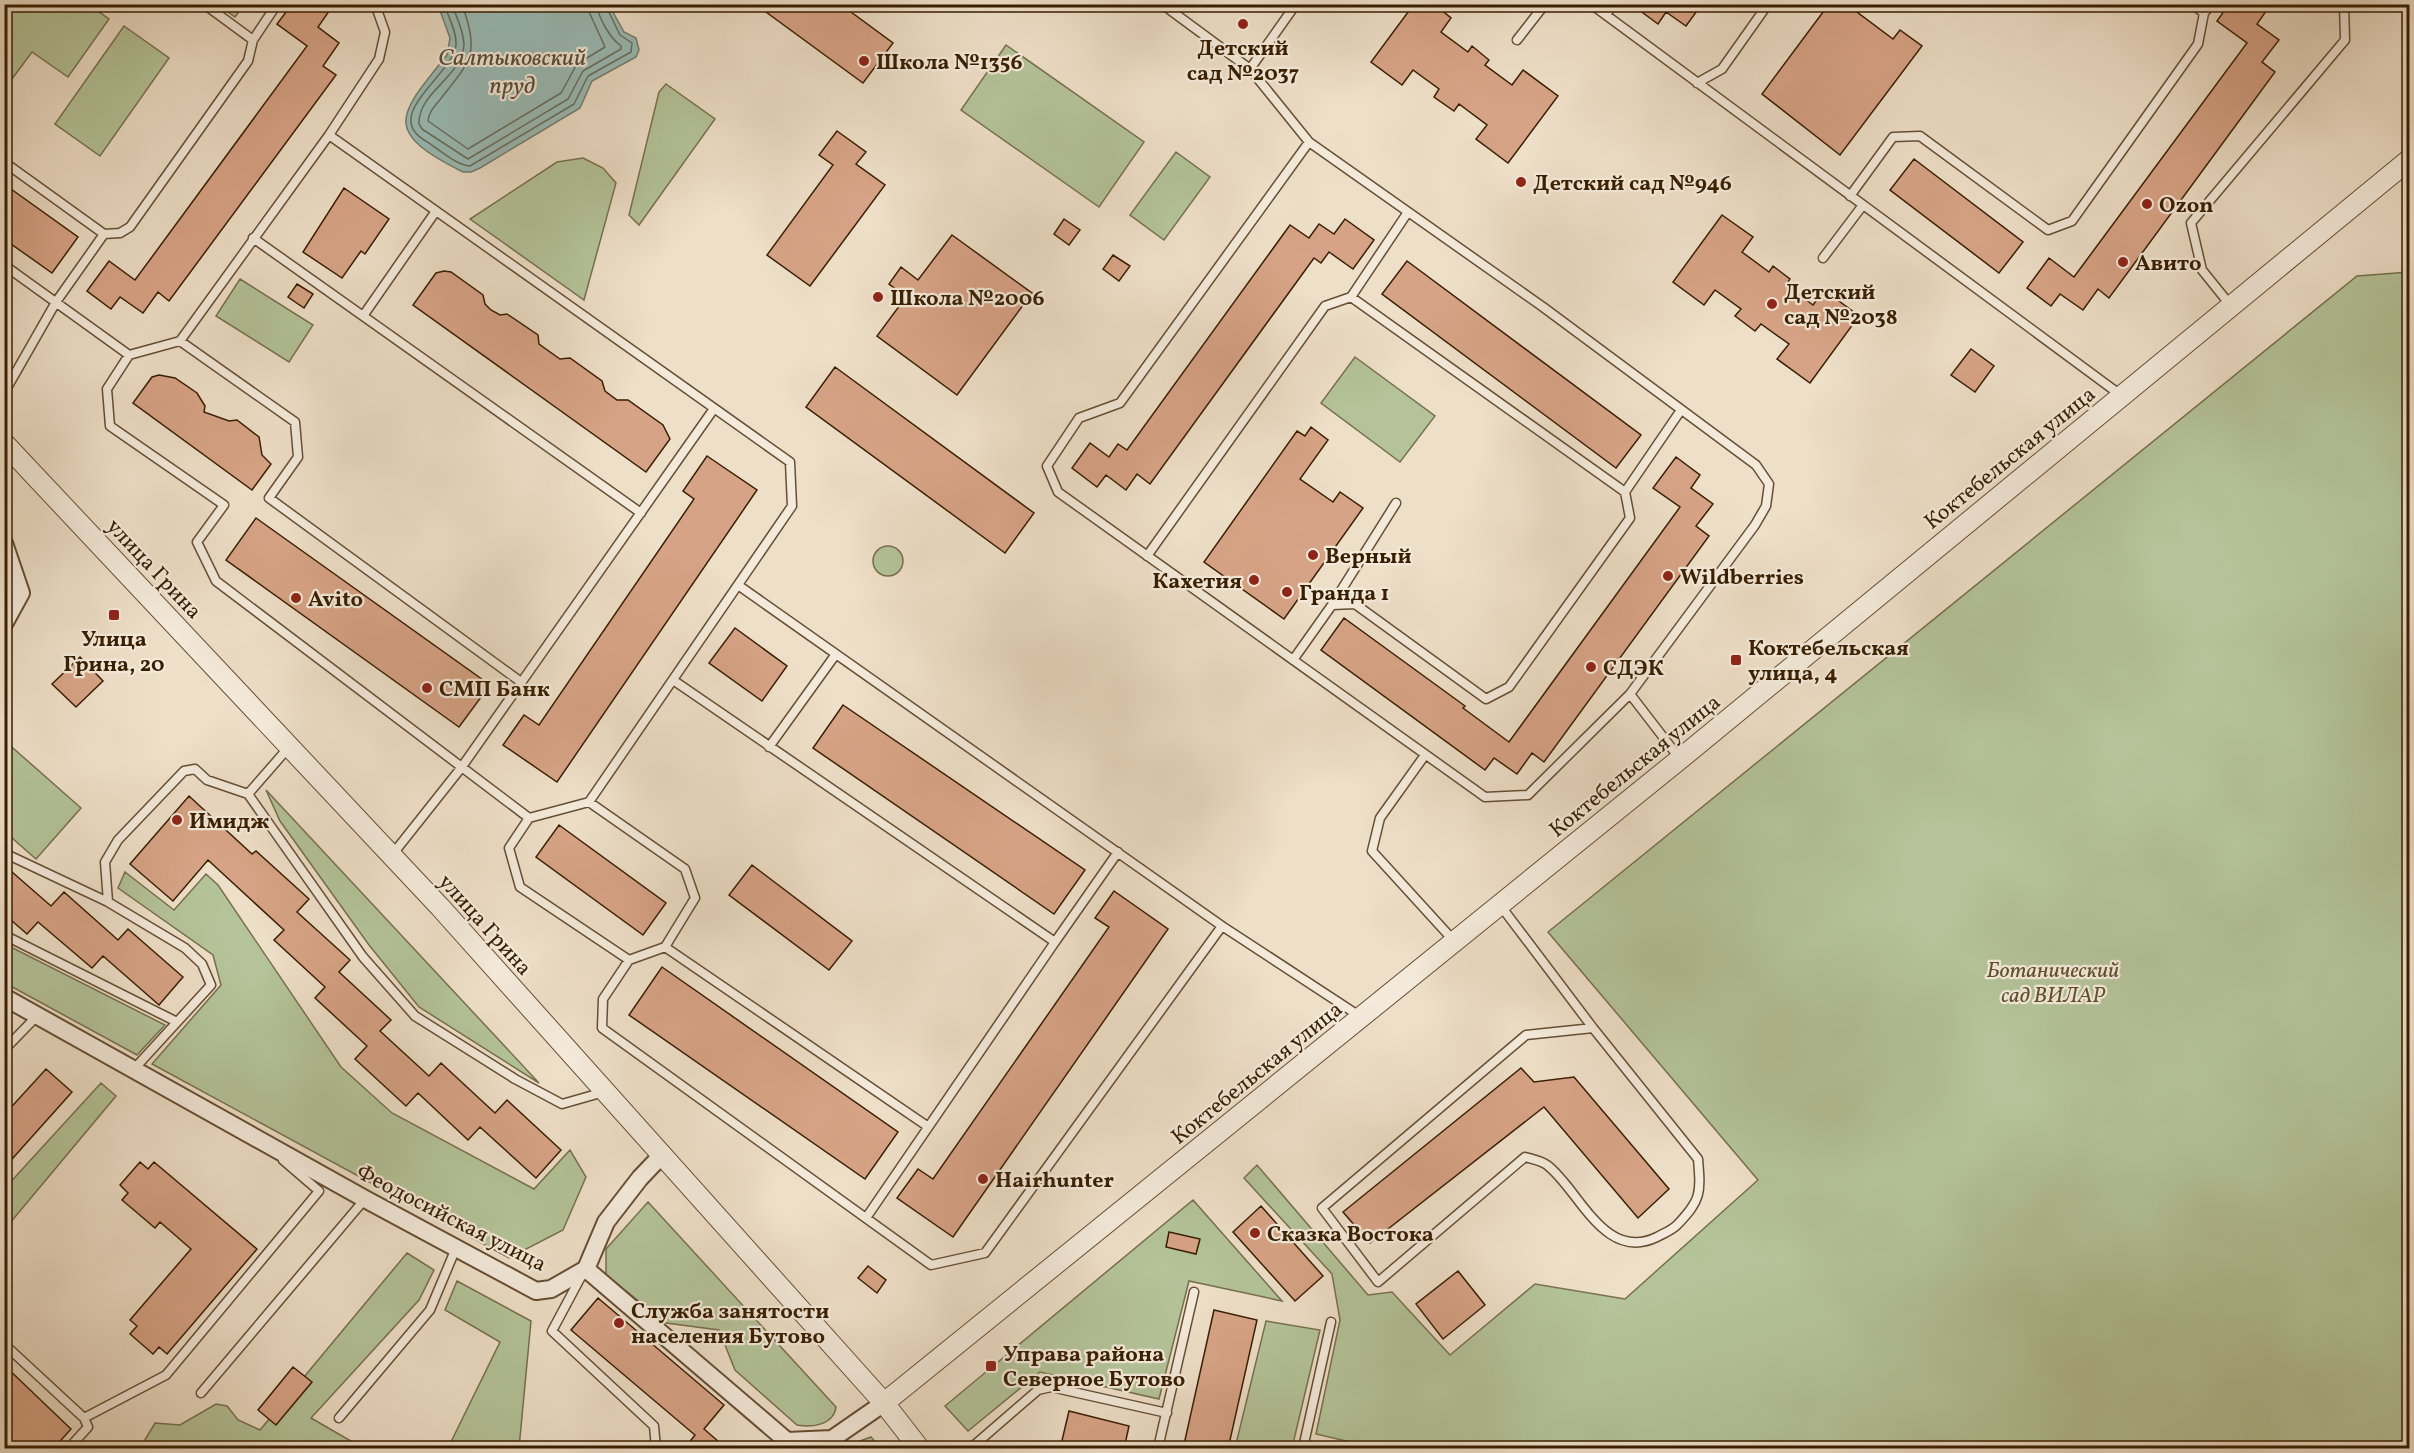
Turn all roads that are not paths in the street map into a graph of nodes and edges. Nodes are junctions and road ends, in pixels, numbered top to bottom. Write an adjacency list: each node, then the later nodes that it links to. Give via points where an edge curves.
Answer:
1 (204, 4): 15 (lane)
2 (277, 4): 15 (lane)
3 (375, 4): 19 (lane, via 385,32 379,59)
4 (1162, 4): 17 (lane)
5 (1296, 4): 17 (lane)
6 (1545, 4): 16 (lane)
7 (1591, 4): 14 (lane)
8 (1613, 4): 14 (lane)
9 (1768, 4): 18 (lane, via 1722,69)
10 (2192, 4): 13 (lane)
11 (2211, 4): 13 (lane)
12 (2343, 4): 33 (lane, via 2345,40 2191,223 2202,270)
13 (2204, 13): 23 (lane, via 2198,44 2072,221 2048,230 1920,136 1893,137)
14 (1606, 15): 18 (lane)
15 (253, 40): 27 (lane, via 248,61 130,227 120,233)
16 (1517, 40)
17 (1250, 69): 20 (lane)
18 (1697, 83): 23 (lane)
19 (329, 135): 25 (lane); 28 (lane)
20 (1309, 142): 26 (lane); 46 (lane, via 1120,403 1079,418 1047,466 1058,492)
21 (2409, 159): 33 (street, Коктебельская улица)
22 (4, 162): 27 (lane)
23 (1850, 196): 24 (lane)
24 (1863, 205): 29 (lane); 38 (lane)
25 (436, 211): 34 (lane); 39 (lane)
26 (1408, 212): 31 (lane); 40 (lane)
27 (104, 234): 32 (lane)
28 (253, 238): 34 (lane); 35 (lane)
29 (1823, 258)
30 (4, 264): 32 (lane)
31 (1351, 297): 42 (lane); 46 (lane, via 1325,306)
32 (56, 302): 36 (lane); 37 (lane)
33 (2232, 306): 38 (street, Коктебельская улица)
34 (363, 316): 44 (lane)
35 (180, 341): 36 (lane); 53 (lane, via 295,422 298,457 269,498)
36 (129, 355): 59 (lane, via 107,389 110,426 224,505 197,542 216,580)
37 (4, 393)
38 (2122, 396): 58 (street, Коктебельская улица)
39 (713, 410): 44 (lane); 47 (lane, via 790,462 792,506)
40 (1681, 410): 42 (lane); 54 (lane, via 1756,465 1769,484 1766,506)
41 (4, 443): 55 (street, улица Грина)
42 (1624, 492): 48 (lane, via 1630,518 1509,687 1486,699 1354,604)
43 (1396, 503): 48 (lane)
44 (641, 513): 53 (lane)
45 (4, 543): 49 (street, via 21,593)
46 (1147, 556): 51 (lane)
47 (738, 585): 50 (lane); 52 (lane)
48 (1332, 604): 51 (lane)
49 (4, 624)
50 (836, 654): 56 (lane); 63 (lane)
51 (1293, 660): 57 (lane)
52 (673, 680): 56 (lane); 61 (lane)
53 (521, 682): 59 (lane)
54 (1630, 694): 57 (lane, via 1528,795 1485,797); 58 (lane)
55 (289, 747): 60 (lane); 65 (street, улица Грина)
56 (769, 747): 70 (lane)
57 (1425, 755): 71 (lane, via 1380,818 1372,851)
58 (1680, 759): 67 (street, Коктебельская улица)
59 (461, 768): 62 (lane); 65 (lane)
60 (248, 794): 66 (lane, via 207,780 195,769 184,771 105,862); 81 (lane, via 363,957 416,1016 514,1079 562,1104)
61 (589, 802): 62 (lane); 72 (lane, via 686,869 695,898)
62 (529, 818): 73 (lane, via 509,848 520,887)
63 (1118, 852): 68 (lane); 70 (lane)
64 (4, 853): 66 (lane)
65 (391, 856): 81 (street, улица Грина)
66 (108, 902): 77 (lane, via 185,948 202,964 210,985)
67 (1500, 905): 71 (street, Коктебельская улица); 78 (lane)
68 (1222, 926): 76 (lane); 86 (lane, via 985,1252 932,1265)
69 (4, 935): 77 (lane)
70 (1055, 942): 82 (lane)
71 (1454, 942): 76 (street, Коктебельская улица)
72 (666, 947): 73 (lane); 82 (lane)
73 (629, 960): 86 (lane, via 603,999 602,1028)
74 (4, 997): 75 (street, Феодосийская улица)
75 (38, 1015): 79 (lane); 80 (street, Феодосийская улица)
76 (1361, 1017): 93 (street, Коктебельская улица)
77 (177, 1022): 80 (lane)
78 (1593, 1028): 78 (lane, via 1698,1159 1700,1185 1696,1205 1674,1228 1643,1244 1619,1238 1598,1225 1546,1164 1525,1157 1378,1282 1322,1208 1526,1035)
79 (4, 1050)
80 (134, 1069): 83 (street, Феодосийская улица)
81 (604, 1092): 84 (street, улица Грина)
82 (927, 1126): 86 (lane)
83 (252, 1134): 85 (street, Феодосийская улица); 95 (lane, via 319,1191 166,1375)
84 (662, 1156): 88 (street, via 606,1222); 93 (street, улица Грина)
85 (365, 1199): 87 (street, Феодосийская улица); 92 (lane)
86 (866, 1218)
87 (456, 1248): 88 (street, Феодосийская улица, via 536,1291 551,1289); 96 (lane, via 430,1310)
88 (586, 1269): 97 (street); 99 (lane, via 552,1331 654,1426)
89 (1194, 1292): 94 (lane)
90 (1332, 1322): 103 (lane)
91 (4, 1344): 95 (lane)
92 (201, 1393)
93 (884, 1403): 97 (street, via 832,1439); 100 (street, улица Грина)
94 (1167, 1413): 101 (lane, via 1051,1387 1038,1390); 102 (lane)
95 (84, 1418): 98 (lane, via 88,1427)
96 (339, 1418)
97 (789, 1445)
98 (69, 1449)
99 (656, 1449)
100 (919, 1449)
101 (971, 1449)
102 (1158, 1449)
103 (1303, 1449)

